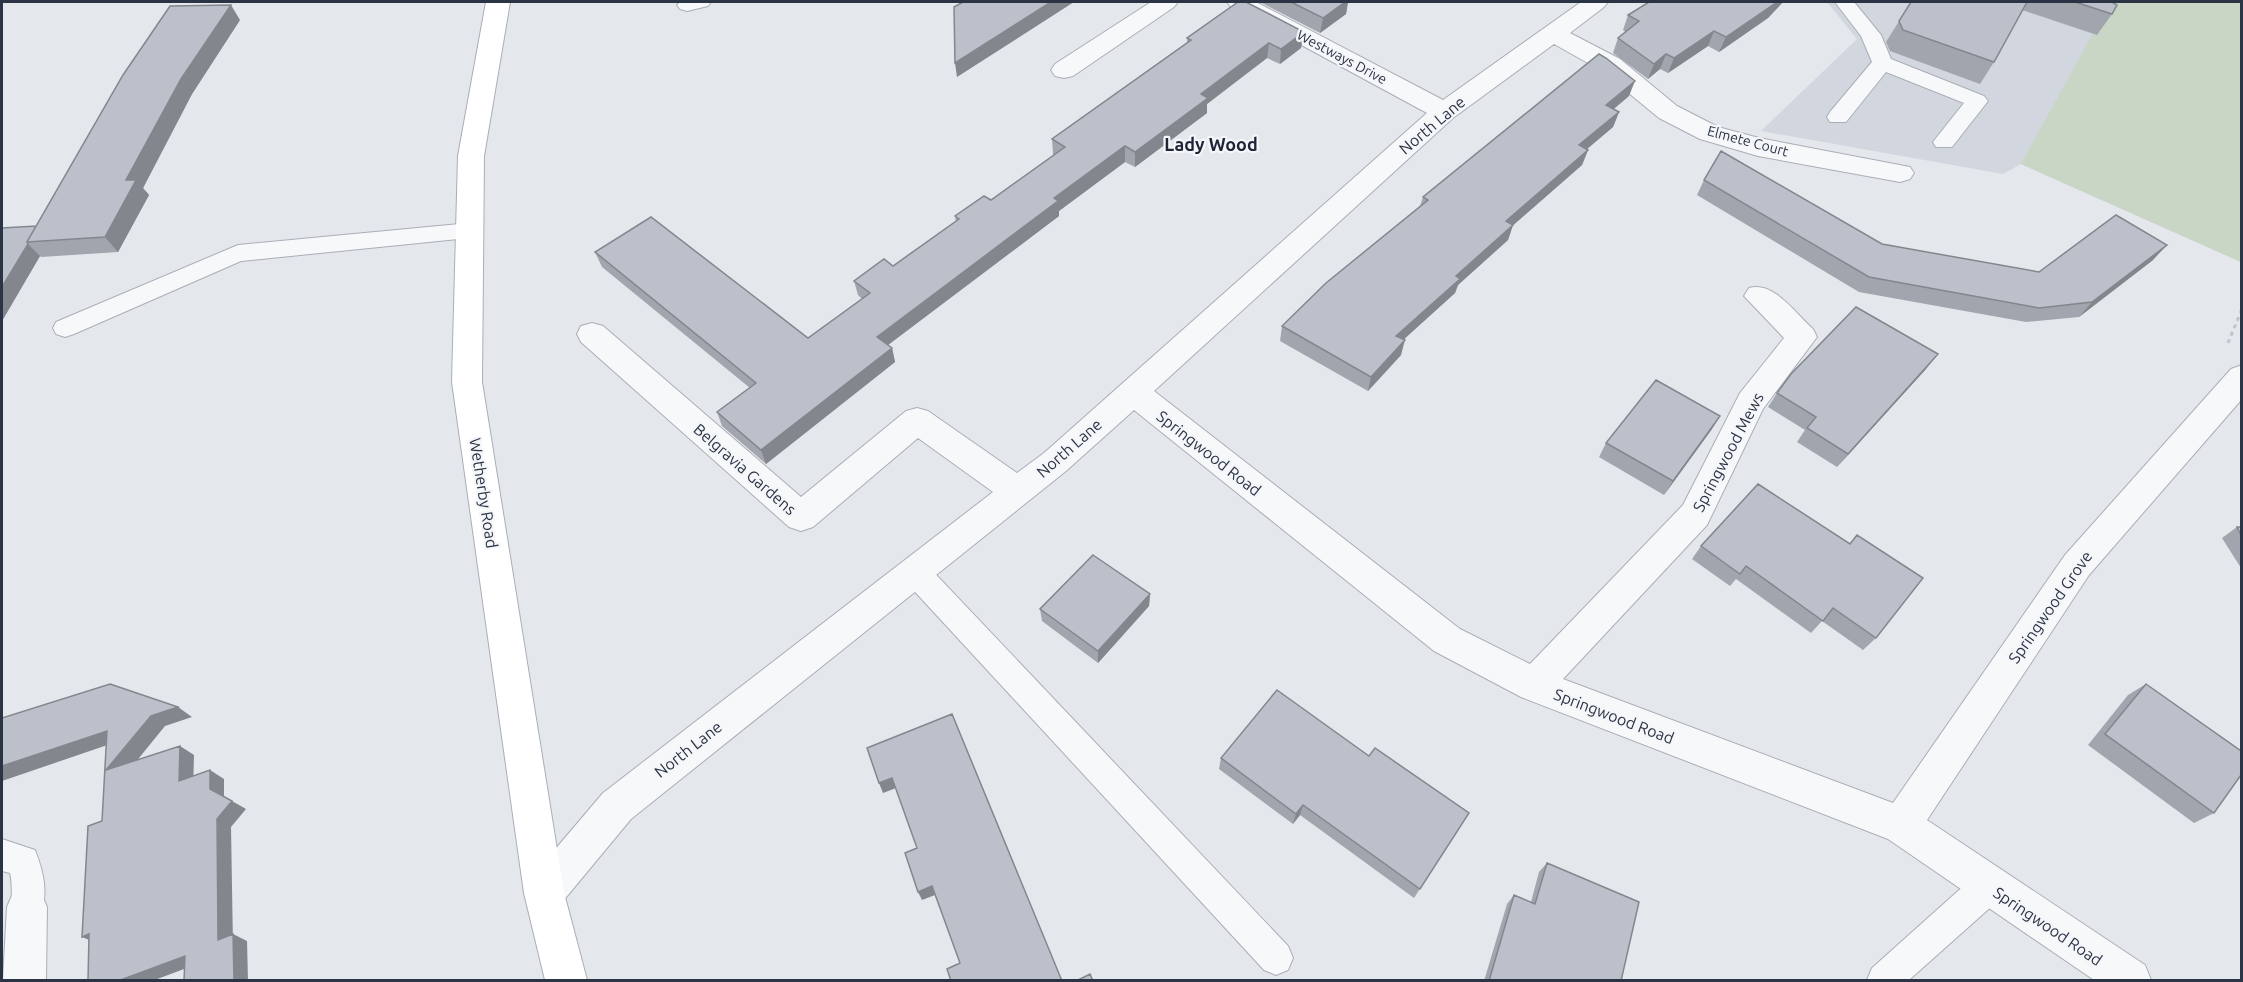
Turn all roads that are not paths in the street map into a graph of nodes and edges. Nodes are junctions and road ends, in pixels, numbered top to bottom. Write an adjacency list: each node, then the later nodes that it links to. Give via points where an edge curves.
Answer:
1 (498, 2): 13 (street, Wetherby Road, via 471,156)
2 (1166, 2): 8 (street)
3 (1239, 2): 9 (street, Westways Drive)
4 (1596, 2): 6 (street, North Lane)
5 (1844, 2): 7 (lane, via 1871,35)
6 (1552, 33): 9 (street, North Lane); 12 (street, Elmete Court, via 1611,64 1668,112 1709,133 1758,147)
7 (1882, 63): 10 (lane); 11 (lane, via 1977,100)
8 (1064, 70)
9 (1444, 112): 18 (street, North Lane)
10 (1838, 117)
11 (1944, 142)
12 (1900, 173)
13 (470, 231): 15 (lane, via 238,254); 25 (street, Wetherby Road, via 467,382)
14 (1759, 296): 21 (street, Springwood Mews, via 1802,337 1750,402 1695,514)
15 (65, 327)
16 (592, 334): 19 (street, Belgravia Gardens, via 801,517 917,420)
17 (2241, 377): 22 (street, Springwood Grove, via 2078,565)
18 (1133, 392): 19 (street, North Lane); 21 (street, Springwood Road, via 1447,640)
19 (1017, 491): 20 (street, North Lane)
20 (915, 572): 25 (street, North Lane, via 617,806); 27 (lane)
21 (1534, 685): 22 (street, Springwood Road)
22 (1900, 825): 24 (street, Springwood Road)
23 (2, 855): 26 (lane, via 23,861 29,883)
24 (1989, 886): 30 (lane); 31 (street, Springwood Road)
25 (544, 893): 29 (street, Wetherby Road)
26 (27, 907): 28 (street)
27 (1276, 958)
28 (25, 981)
29 (566, 981)
30 (1884, 981)
31 (2130, 981)

